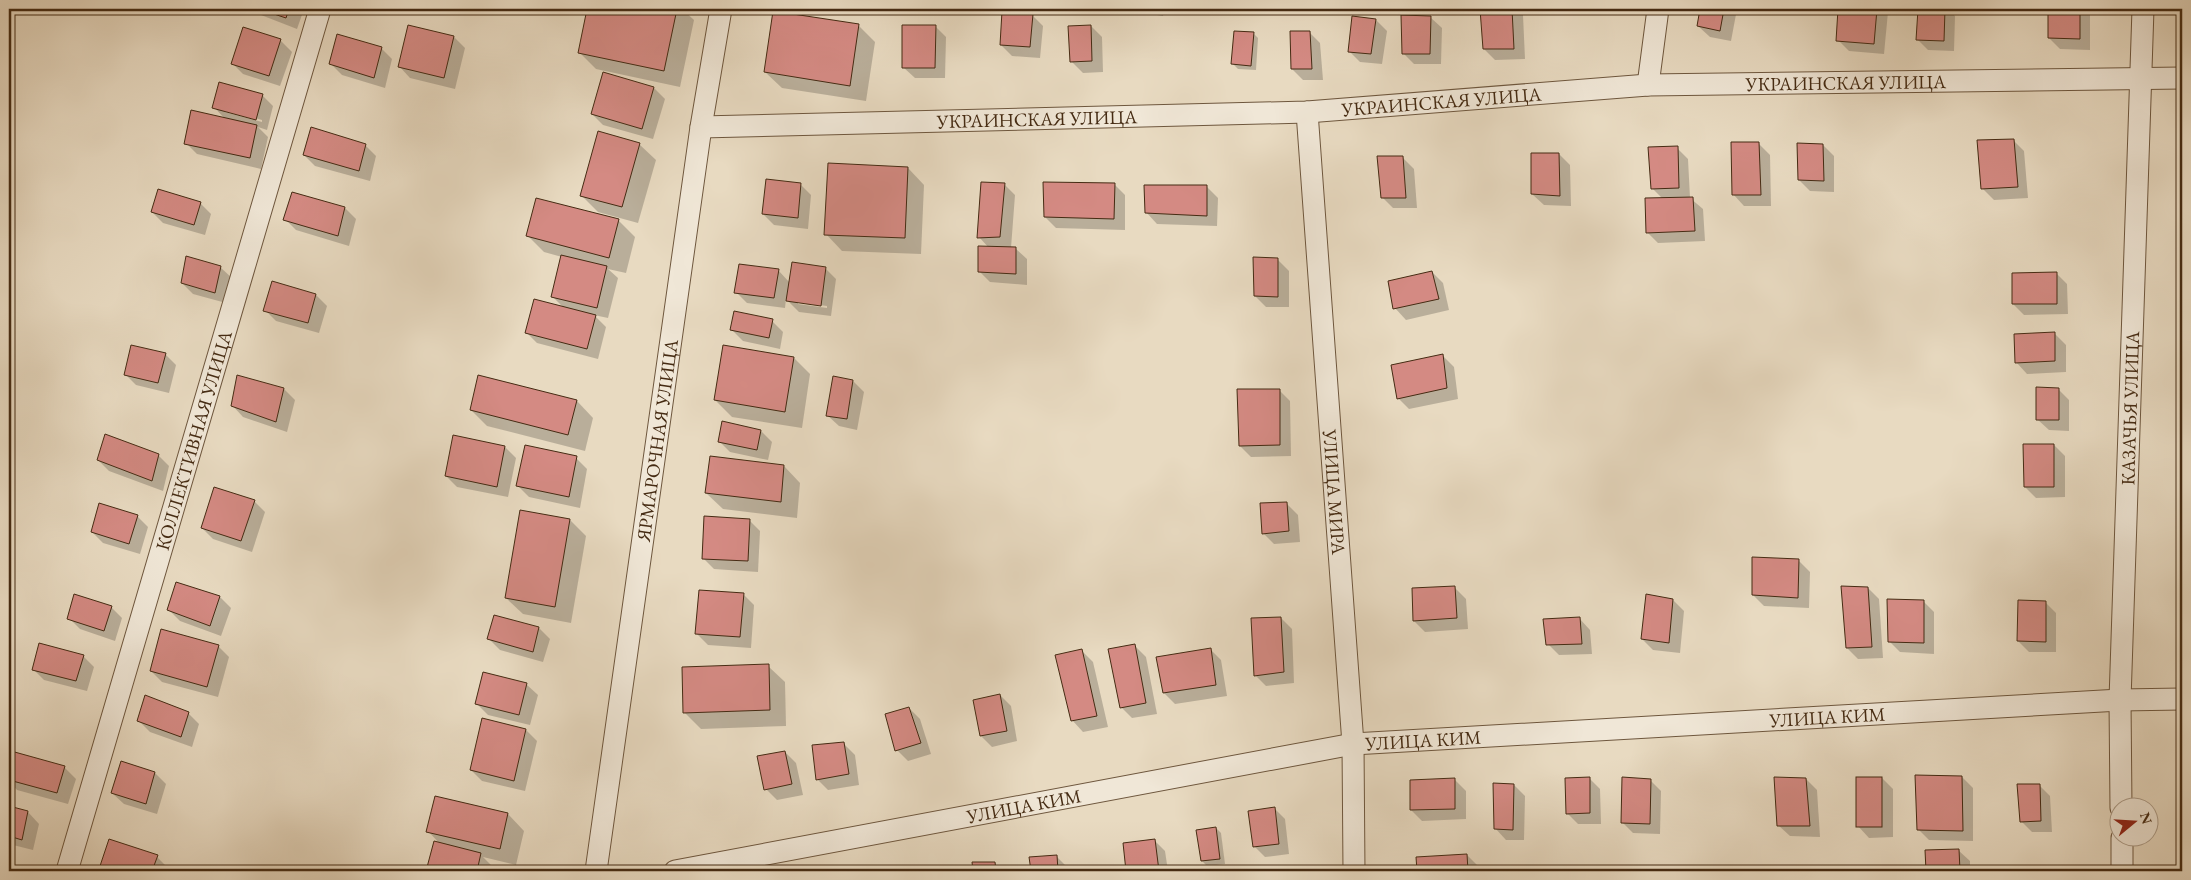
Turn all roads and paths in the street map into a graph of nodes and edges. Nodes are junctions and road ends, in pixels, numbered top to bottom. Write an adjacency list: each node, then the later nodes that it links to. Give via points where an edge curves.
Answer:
1 (320, 9): 15 (street, КОЛЛЕКТИВНАЯ УЛИЦА)
2 (722, 9): 9 (street, ЯРМАРОЧНАЯ УЛИЦА)
3 (1658, 9): 7 (street)
4 (2143, 9): 5 (street, КАЗАЧЬЯ УЛИЦА)
5 (2139, 78): 6 (street, УКРАИНСКАЯ УЛИЦА); 7 (street, УКРАИНСКАЯ УЛИЦА); 10 (street, КАЗАЧЬЯ УЛИЦА)
6 (2182, 78)
7 (1648, 85): 8 (street, УКРАИНСКАЯ УЛИЦА)
8 (1307, 112): 9 (street, УКРАИНСКАЯ УЛИЦА); 12 (street, УЛИЦА МИРА)
9 (701, 127): 16 (street, ЯРМАРОЧНАЯ УЛИЦА)
10 (2120, 700): 11 (street, УЛИЦА КИМ); 12 (street, УЛИЦА КИМ); 13 (street, КАЗАЧЬЯ УЛИЦА)
11 (2182, 700)
12 (1353, 744): 17 (street, УЛИЦА КИМ); 18 (street, УЛИЦА МИРА)
13 (2121, 798)
14 (2122, 848): 19 (street)
15 (67, 871)
16 (596, 871)
17 (675, 871)
18 (1354, 871)
19 (2122, 871)

